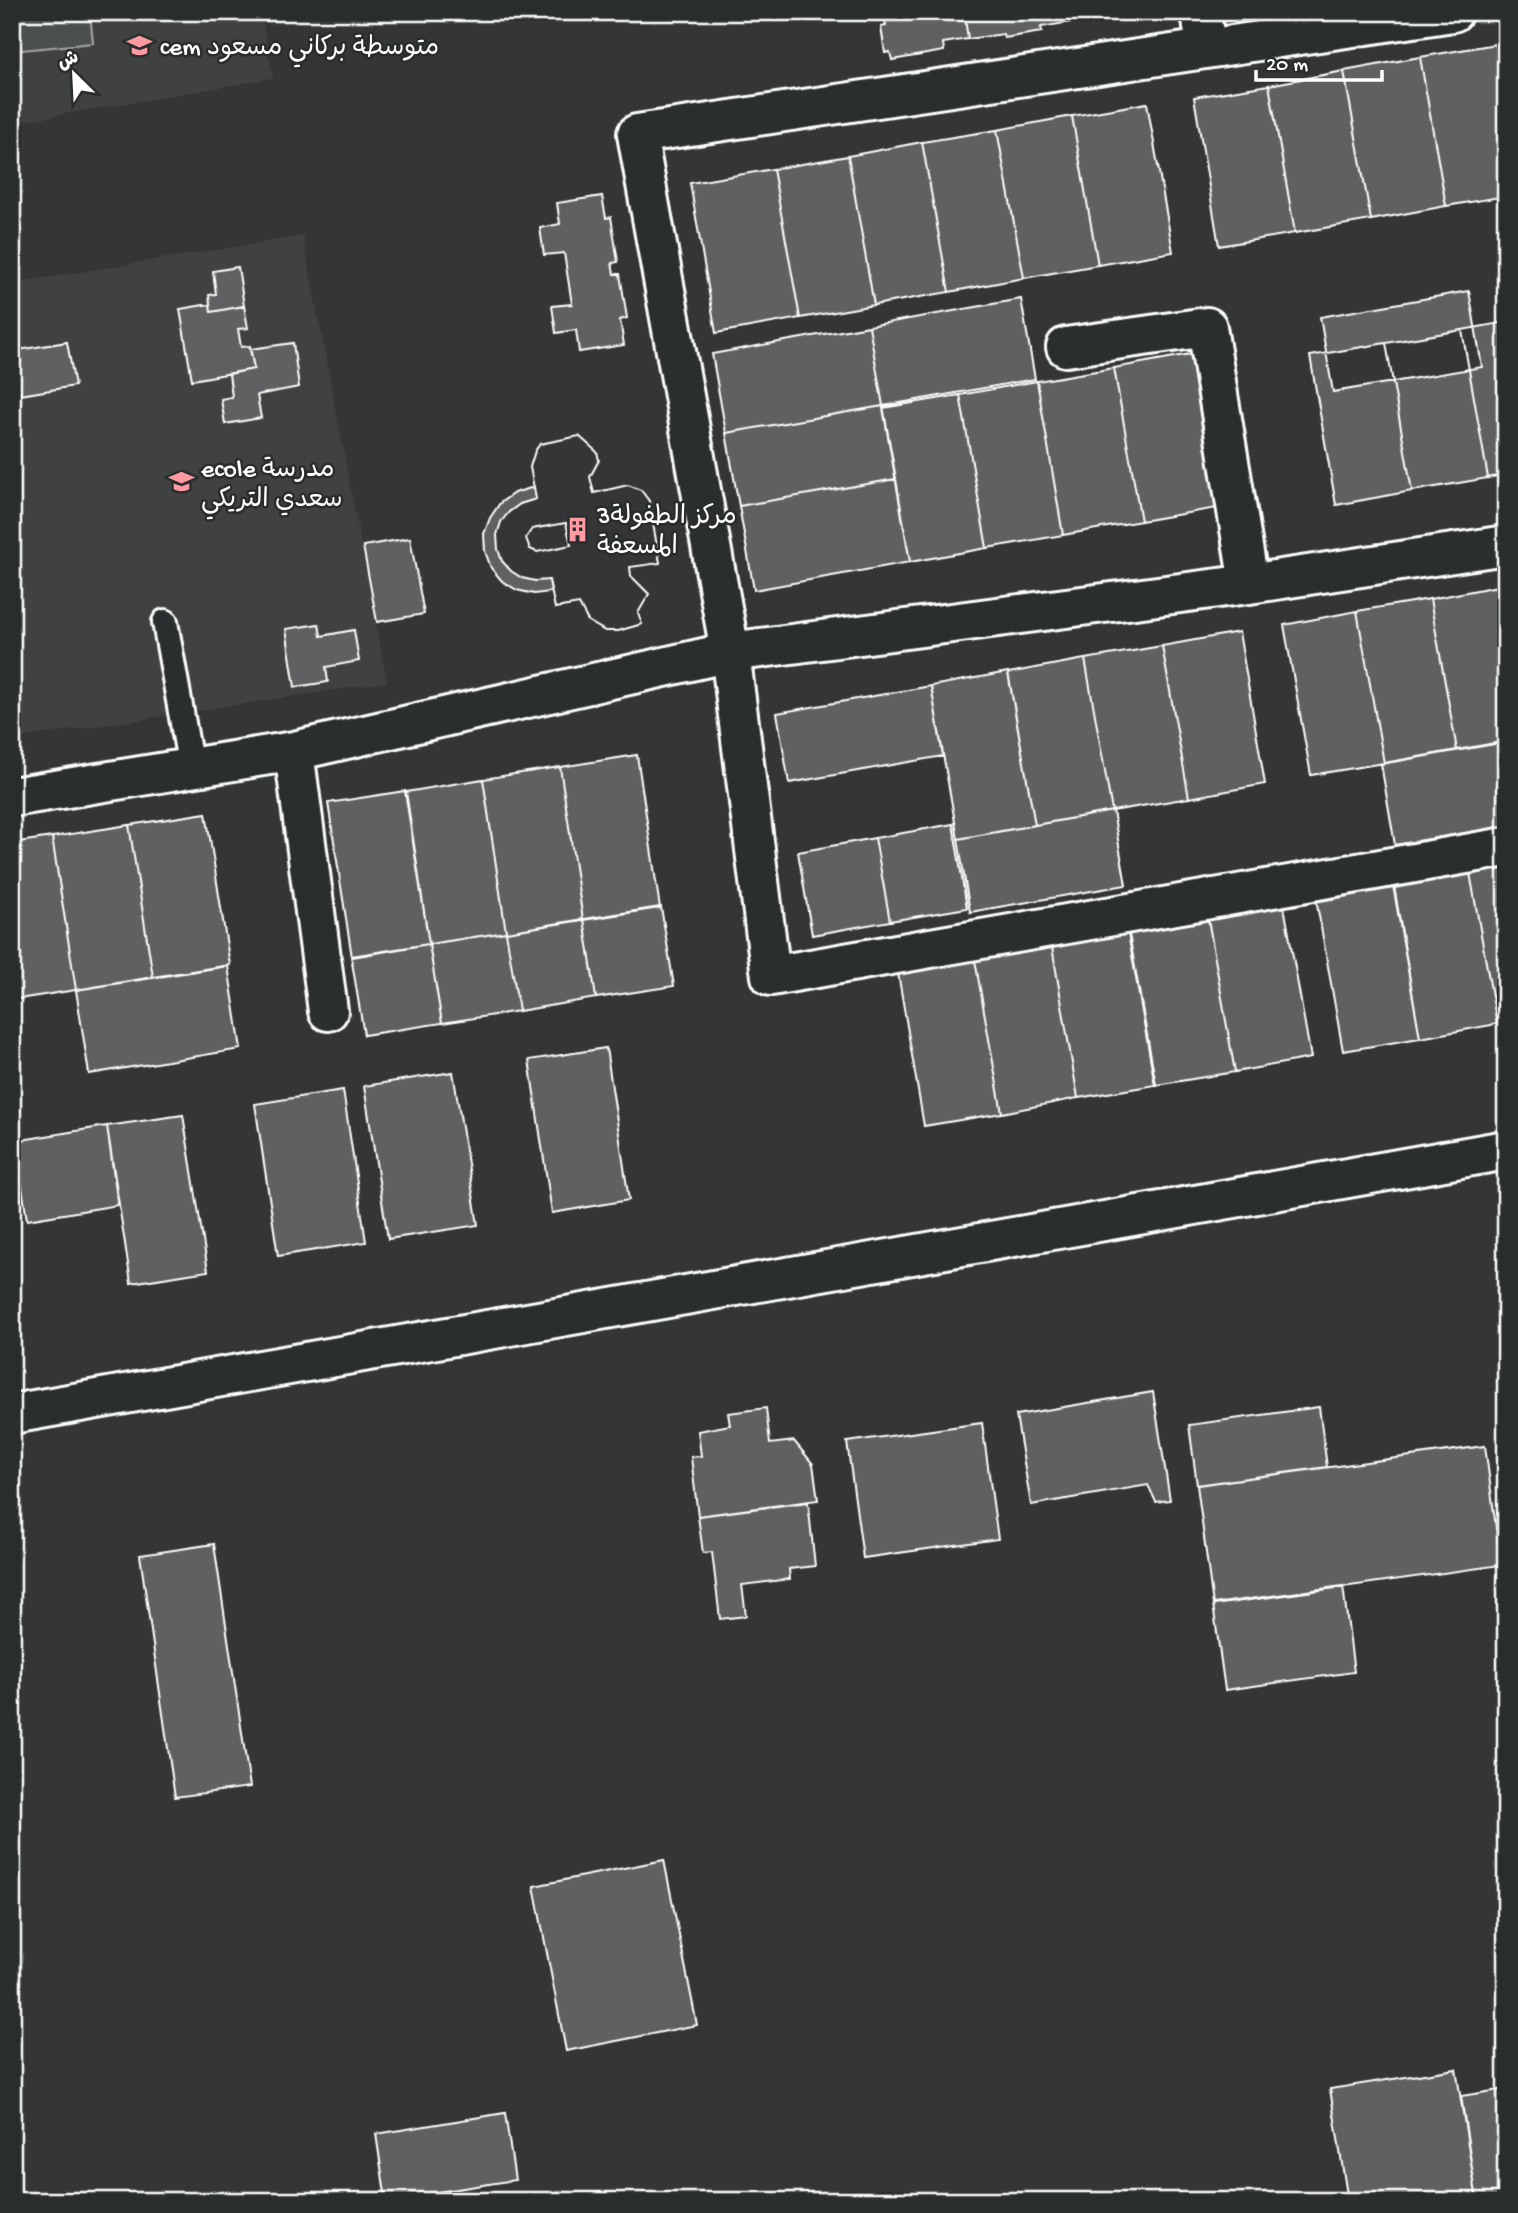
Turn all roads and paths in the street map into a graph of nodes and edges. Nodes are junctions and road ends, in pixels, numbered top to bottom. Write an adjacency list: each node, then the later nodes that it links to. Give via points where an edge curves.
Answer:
1 (1453, 12): 2 (street)
2 (1204, 31): 7 (street, via 637,134)
3 (1066, 347): 5 (street, via 1207,327)
4 (1506, 545): 5 (street)
5 (1249, 584): 7 (street)
6 (165, 622): 9 (lane)
7 (730, 652): 8 (street); 11 (street, via 771,976)
8 (295, 751): 9 (street); 12 (street)
9 (191, 768): 10 (street)
10 (12, 797)
11 (1506, 847)
12 (328, 1011)
13 (1506, 1150): 14 (street)
14 (12, 1413)

